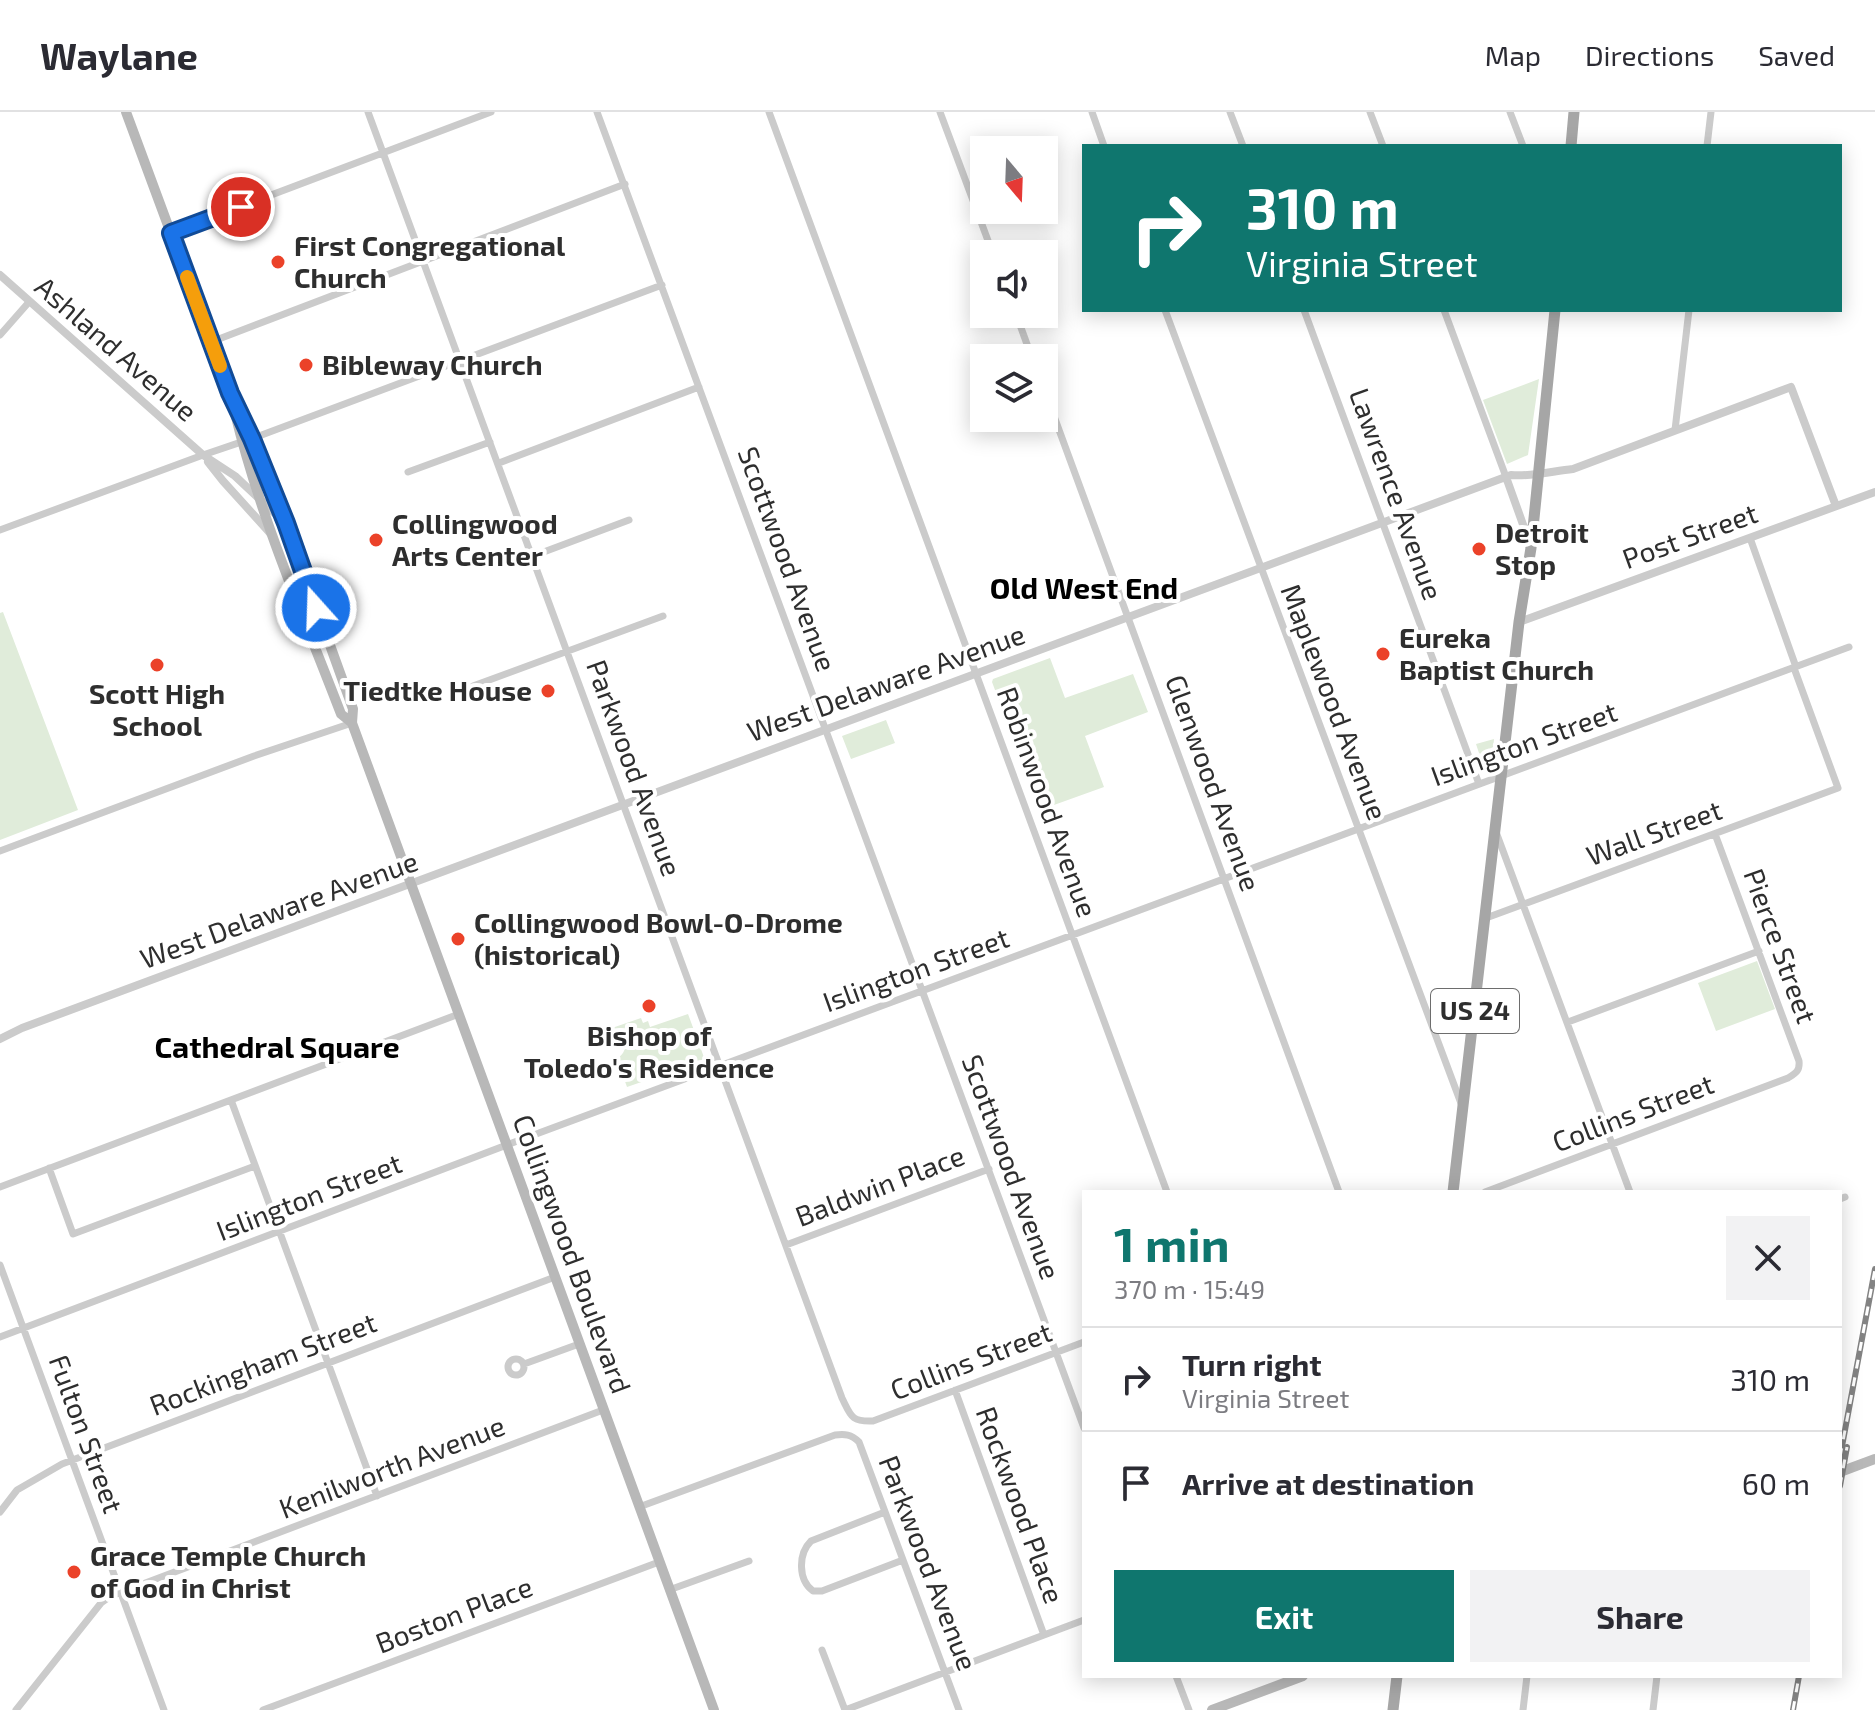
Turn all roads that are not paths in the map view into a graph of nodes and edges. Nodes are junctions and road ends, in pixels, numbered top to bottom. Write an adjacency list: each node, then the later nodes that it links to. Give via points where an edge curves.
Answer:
1 (126, 112): 21 (main road, Collingwood Boulevard)
2 (368, 112): 19 (street, Parkwood Avenue)
3 (491, 112): 19 (street)
4 (597, 112): 20 (street, Scottwood Avenue)
5 (769, 112): 65 (street, Robinwood Avenue)
6 (940, 112): 22 (street)
7 (1092, 112): 13 (street)
8 (1230, 112): 14 (street)
9 (1370, 112): 15 (street)
10 (1510, 112): 16 (street)
11 (1574, 112): 17 (main road)
12 (1711, 112): 18 (street)
13 (1103, 144)
14 (1242, 144)
15 (1382, 144)
16 (1522, 144)
17 (1571, 144)
18 (1707, 144)
19 (384, 153): 21 (street); 23 (street, Parkwood Avenue)
20 (625, 184): 23 (street); 25 (street, Scottwood Avenue)
21 (171, 233): 33 (main road, Collingwood Boulevard)
22 (988, 240)
23 (424, 261): 33 (street); 34 (street, Parkwood Avenue)
24 (0, 275): 26 (street, Ashland Avenue)
25 (662, 285): 34 (street); 35 (street, Scottwood Avenue)
26 (29, 302): 32 (street); 40 (street, Ashland Avenue)
27 (1166, 312): 56 (street, Maplewood Avenue)
28 (1305, 312): 49 (street, Lawrence Avenue)
29 (1445, 312): 44 (street)
30 (1555, 312): 43 (main road, US 24)
31 (1689, 312): 37 (street)
32 (0, 335)
33 (211, 342): 38 (main road, Collingwood Boulevard)
34 (461, 360): 38 (street); 39 (street, Parkwood Avenue)
35 (699, 387): 41 (street); 68 (street, Scottwood Avenue)
36 (1058, 427): 58 (street, Glenwood Avenue)
37 (1675, 430): 43 (street, West Delaware Avenue, via 1573,469); 47 (street, West Delaware Avenue, via 1791,387)
38 (247, 440): 40 (street); 46 (main road, Collingwood Boulevard); 50 (main road, Collingwood Boulevard)
39 (490, 442): 41 (street, Parkwood Avenue); 42 (street)
40 (203, 455): 46 (street, Ashland Avenue); 51 (street); 52 (street, Ashland Avenue)
41 (499, 463): 55 (street, Parkwood Avenue)
42 (408, 472)
43 (1539, 472): 44 (street, West Delaware Avenue); 54 (main road, US 24)
44 (1506, 477): 49 (street, West Delaware Avenue); 54 (street)
45 (1875, 492): 47 (street, Post Street)
46 (258, 496): 50 (street, Ashland Avenue); 52 (main road, Collingwood Boulevard)
47 (1836, 506): 53 (street, Post Street)
48 (629, 520): 55 (street)
49 (1383, 522): 56 (street, West Delaware Avenue); 70 (street, Lawrence Avenue)
50 (286, 523): 61 (main road, Collingwood Boulevard)
51 (0, 530)
52 (271, 535): 60 (main road, Collingwood Boulevard)
53 (1750, 538): 59 (street, Post Street); 64 (street)
54 (1531, 548): 59 (main road, US 24)
55 (533, 556): 63 (street, Parkwood Avenue)
56 (1260, 568): 58 (street, West Delaware Avenue); 72 (street, Maplewood Avenue)
57 (663, 616): 63 (street)
58 (1129, 617): 65 (street, West Delaware Avenue); 76 (street, Glenwood Avenue)
59 (1519, 622): 69 (main road, US 24)
60 (311, 636): 61 (main road); 67 (main road, Collingwood Boulevard, via 341,714)
61 (326, 637): 67 (main road, Collingwood Boulevard, via 353,709)
62 (1849, 647): 64 (street, Islington Street)
63 (568, 651): 66 (street); 71 (street, Parkwood Avenue)
64 (1795, 667): 69 (street, Islington Street); 74 (street, Wall Street, via 1838,788)
65 (976, 673): 68 (street, West Delaware Avenue); 80 (street, Robinwood Avenue)
66 (473, 686)
67 (352, 723): 75 (street); 77 (main road, Collingwood Boulevard)
68 (826, 729): 71 (street, West Delaware Avenue); 82 (street, Scottwood Avenue)
69 (1503, 775): 70 (street, Islington Street); 73 (main road, US 24)
70 (1479, 784): 72 (street, Islington Street)
71 (624, 805): 77 (street, West Delaware Avenue); 86 (street, Parkwood Avenue)
72 (1358, 829): 76 (street, Islington Street); 89 (street, Maplewood Avenue)
73 (1496, 830): 78 (street); 79 (main road, US 24)
74 (1715, 834): 78 (street, Wall Street); 81 (street, Pierce Street)
75 (0, 851)
76 (1224, 879): 80 (street, Islington Street); 97 (street, Glenwood Avenue)
77 (412, 884): 83 (main road, Collingwood Boulevard); 85 (street, West Delaware Avenue)
78 (1524, 904): 79 (street, Wall Street); 84 (street)
79 (1486, 918): 89 (main road, US 24)
80 (1072, 935): 82 (street, Islington Street); 96 (street, Robinwood Avenue)
81 (1759, 951): 84 (street); 87 (street, Pierce Street, via 1799,1061)
82 (923, 991): 86 (street, Islington Street); 94 (street, Scottwood Avenue)
83 (459, 1014): 88 (street); 91 (main road, Collingwood Boulevard)
84 (1568, 1022): 90 (street)
85 (0, 1039)
86 (720, 1066): 91 (street, Islington Street); 102 (street, Parkwood Avenue)
87 (1796, 1073): 90 (street, Collins Street)
88 (231, 1100): 92 (street); 93 (street)
89 (1463, 1109): 98 (main road, US 24)
90 (1612, 1144): 99 (street, Collins Street); 100 (street)
91 (507, 1145): 101 (street, Islington Street); 104 (main road, Collingwood Boulevard)
92 (255, 1166): 93 (street, via 73,1234); 101 (street)
93 (49, 1168): 95 (street)
94 (989, 1169): 102 (street, Baldwin Place); 109 (street, Scottwood Avenue)
95 (0, 1187)
96 (1166, 1190)
97 (1338, 1190)
98 (1453, 1190)
99 (1490, 1190)
100 (1629, 1190)
101 (279, 1232): 105 (street, Islington Street); 110 (street)
102 (786, 1245): 114 (street, Parkwood Avenue, via 851,1417)
103 (0, 1265): 105 (street, Fulton Street)
104 (555, 1277): 108 (main road, Collingwood Boulevard); 110 (street, Rockingham Street)
105 (23, 1328): 106 (street, Islington Street); 116 (street, Fulton Street)
106 (0, 1337)
107 (1082, 1343): 109 (street, Collins Street)
108 (579, 1344): 111 (street); 113 (main road, Collingwood Boulevard)
109 (1056, 1352): 112 (street, Collins Street); 115 (street, Scottwood Avenue)
110 (327, 1362): 116 (street, Rockingham Street); 119 (street)
111 (524, 1364)
112 (955, 1390): 114 (street, Collins Street); 129 (street, Rockwood Place)
113 (603, 1410): 119 (street, Kenilworth Avenue); 120 (main road, Collingwood Boulevard)
114 (873, 1421)
115 (1082, 1423)
116 (72, 1459): 121 (street, Rockingham Street, via 17,1490); 127 (street, Fulton Street)
117 (1875, 1459): 118 (main road)
118 (1842, 1471)
119 (377, 1496): 127 (street, Kenilworth Avenue)
120 (639, 1507): 122 (street, Parkwood Avenue, via 835,1435 850,1435 859,1442); 125 (main road, Collingwood Boulevard)
121 (0, 1512)
122 (885, 1512): 123 (street, Parkwood Avenue); 123 (street, via 806,1545 801,1557 806,1584 822,1591)
123 (903, 1560): 131 (street, Parkwood Avenue)
124 (749, 1561): 126 (street)
125 (659, 1562): 126 (main road, Collingwood Boulevard); 140 (street, Boston Place)
126 (669, 1590): 141 (main road, Collingwood Boulevard)
127 (121, 1592): 138 (street, Kenilworth Avenue, via 101,1603); 139 (street, Fulton Street)
128 (1082, 1621): 129 (street)
129 (1044, 1635): 131 (street)
130 (822, 1650): 142 (street)
131 (945, 1672): 142 (street); 143 (street, Parkwood Avenue)
132 (1177, 1678): 144 (street)
133 (1298, 1678): 137 (main road)
134 (1527, 1678): 147 (street)
135 (1657, 1678): 148 (street)
136 (1394, 1679): 146 (main road)
137 (1229, 1707): 145 (main road)
138 (16, 1710)
139 (164, 1710)
140 (263, 1710)
141 (714, 1710)
142 (845, 1710)
143 (959, 1710)
144 (1189, 1710)
145 (1212, 1710)
146 (1393, 1710)
147 (1523, 1710)
148 (1653, 1710)

